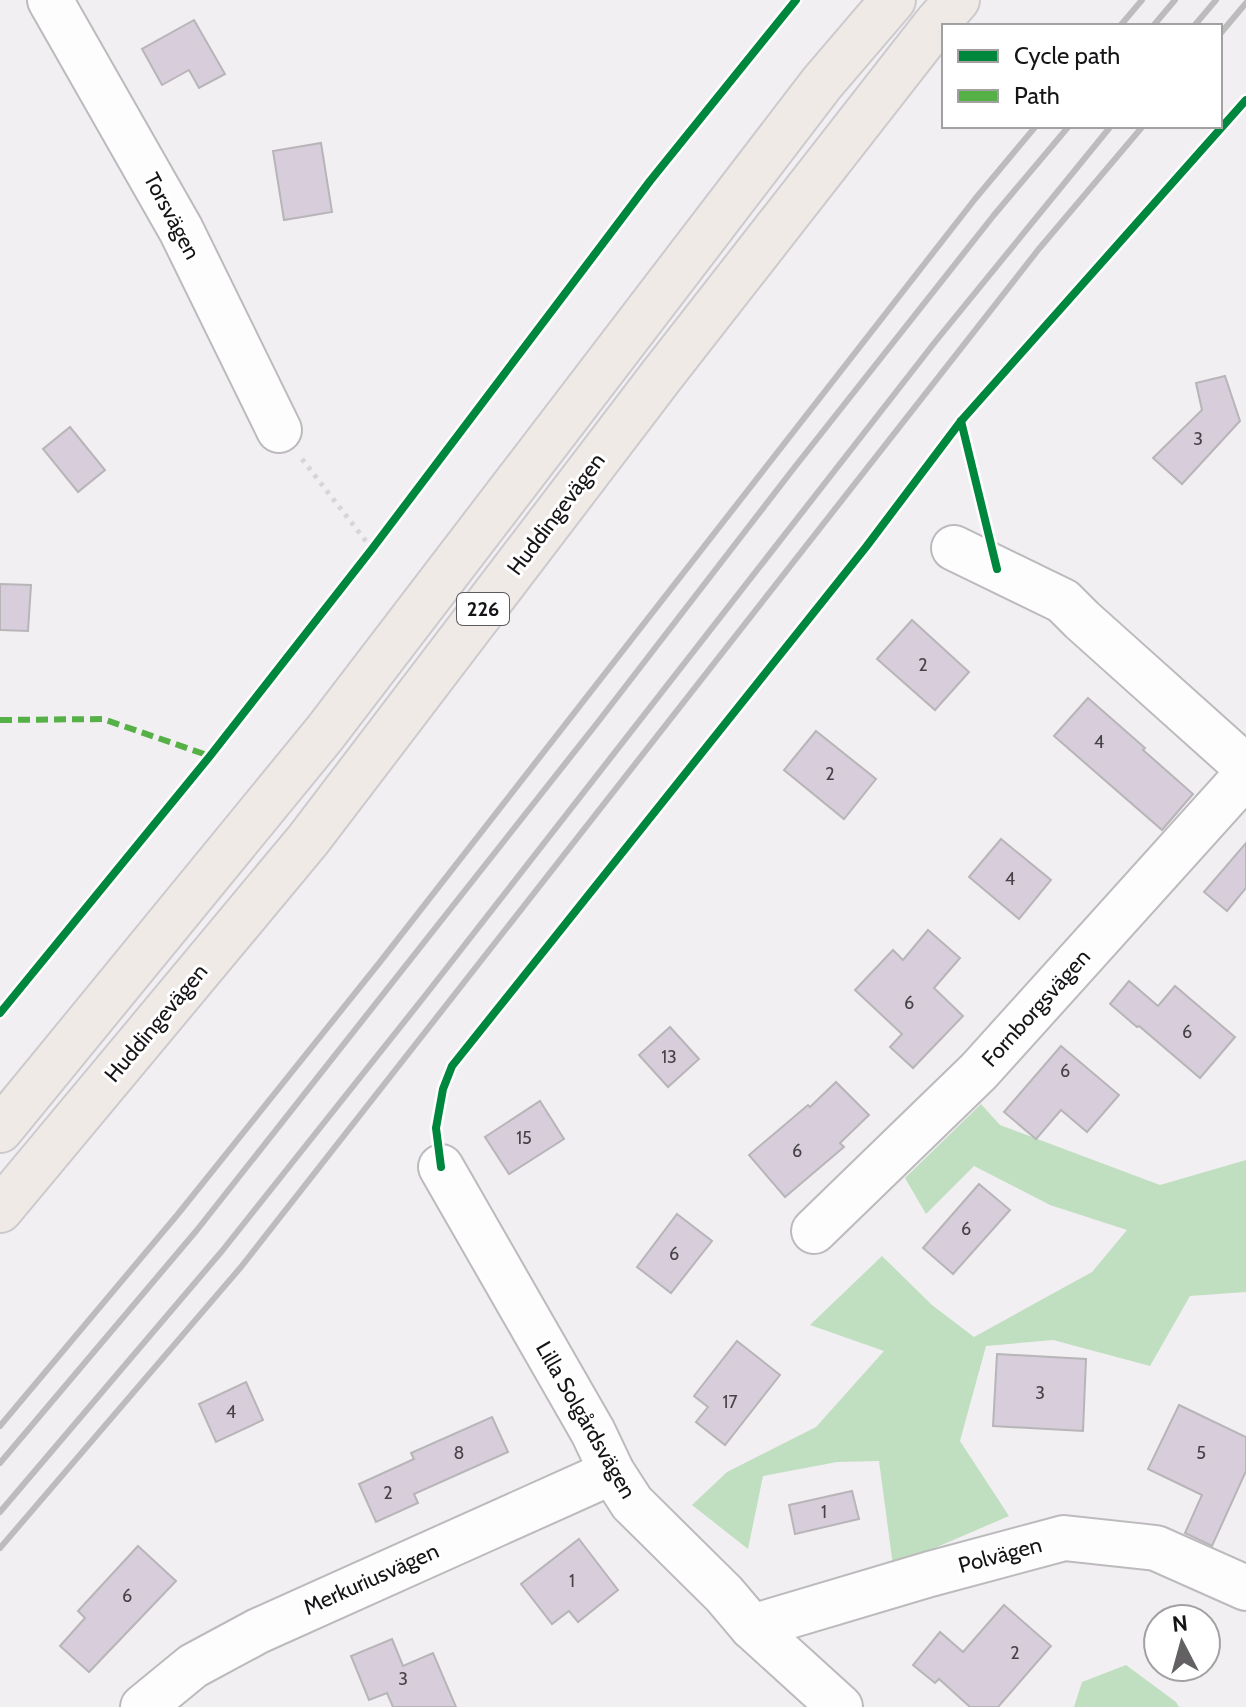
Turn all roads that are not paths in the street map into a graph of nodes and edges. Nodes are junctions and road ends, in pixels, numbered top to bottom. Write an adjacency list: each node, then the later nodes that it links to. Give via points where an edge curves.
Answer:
1 (893, 0): 8 (main road, 226, via 822,83 325,733)
2 (957, 0): 10 (main road, Huddingevägen / 226, via 662,375 308,840)
3 (58, 3): 4 (street, Torsvägen, via 181,230)
4 (279, 430)
5 (954, 548): 6 (street, via 1063,601)
6 (1246, 767)
7 (1246, 775): 11 (street, Fornborgsvägen, via 979,1071)
8 (0, 1130)
9 (441, 1167): 12 (street, Lilla Solgårdsvägen)
10 (0, 1210)
11 (814, 1231)
12 (612, 1472): 14 (street, Lilla Solgårdsvägen, via 632,1503); 15 (street, Merkuriusvägen, via 258,1631 193,1666)
13 (1246, 1588): 14 (street, Polvägen, via 1156,1548 1064,1538)
14 (752, 1627): 16 (street, Lilla Solgårdsvägen)
15 (145, 1706)
16 (840, 1707)

